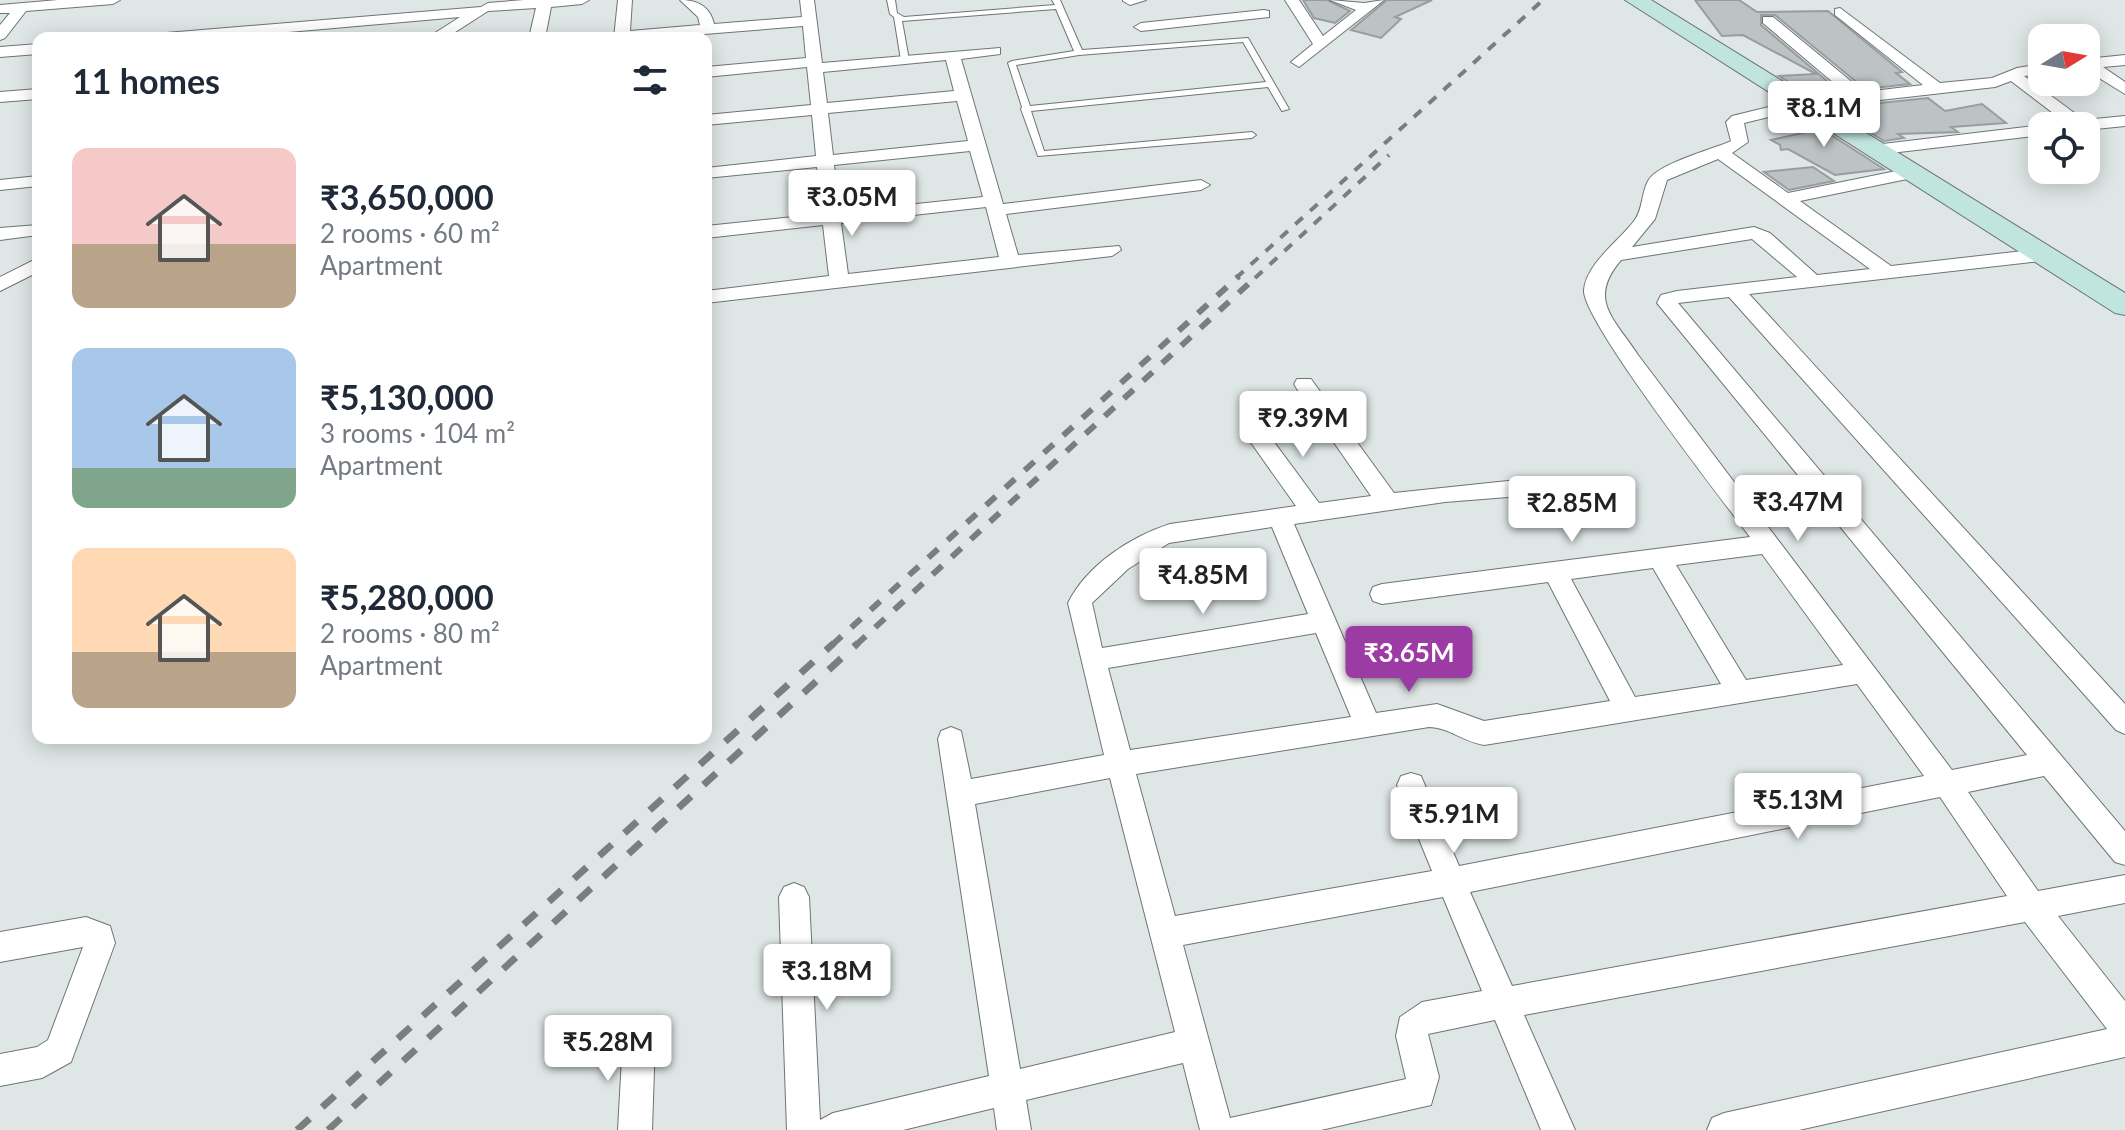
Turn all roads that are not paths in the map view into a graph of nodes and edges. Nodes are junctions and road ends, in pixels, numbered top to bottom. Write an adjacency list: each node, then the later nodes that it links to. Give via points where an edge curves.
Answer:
1 (113, 0): 16 (street)
2 (582, 0): 12 (street)
3 (625, 0): 30 (street)
4 (687, 0): 34 (street, via 705,15)
5 (807, 0): 23 (street)
6 (891, 0): 21 (lane)
7 (1139, 0): 11 (street)
8 (1292, 0): 35 (street)
9 (1337, 0): 14 (street)
10 (1636, 0): 57 (street)
11 (1130, 1)
12 (544, 3): 15 (street); 29 (street)
13 (1058, 4): 21 (lane); 39 (lane)
14 (1372, 4): 35 (street)
15 (490, 6): 24 (street); 28 (street)
16 (22, 7): 17 (street); 31 (street)
17 (0, 9)
18 (1840, 12): 51 (street)
19 (1264, 14): 20 (street)
20 (1184, 16): 25 (street); 32 (street)
21 (898, 17): 41 (lane)
22 (1768, 20): 55 (street)
23 (811, 21): 34 (street); 46 (street)
24 (341, 23): 26 (street); 27 (street)
25 (1141, 27)
26 (236, 32)
27 (334, 32)
28 (445, 32)
29 (538, 32)
30 (622, 32)
31 (0, 35)
32 (1194, 37)
33 (712, 44): 34 (street)
34 (721, 45): 43 (street); 46 (street)
35 (1321, 45): 44 (street)
36 (32, 49): 38 (street)
37 (995, 51): 40 (street)
38 (0, 52)
39 (1079, 53): 50 (lane, via 1242,38); 59 (lane, via 1012,63)
40 (952, 55): 41 (street); 54 (street)
41 (905, 60): 46 (street)
42 (2125, 60): 45 (street)
43 (712, 61)
44 (1299, 62)
45 (2100, 63)
46 (816, 65): 58 (street)
47 (2028, 72): 49 (street)
48 (2100, 73): 52 (street)
49 (2012, 75): 51 (street, via 1995,82); 61 (street)
50 (1272, 84): 59 (lane); 60 (lane)
51 (1936, 88): 55 (street)
52 (2125, 89)
53 (32, 95): 56 (street)
54 (964, 95): 58 (street); 67 (street)
55 (1859, 96): 57 (street)
56 (2, 98)
57 (1801, 104): 68 (street); 69 (street, via 1738,119 1734,122 1740,142)
58 (820, 109): 62 (street); 70 (street)
59 (1025, 109): 66 (lane, via 1038,151 1046,155)
60 (1285, 109)
61 (2061, 112)
62 (712, 119)
63 (2125, 121): 64 (street)
64 (2100, 124)
65 (2028, 132): 68 (street)
66 (1252, 135)
67 (977, 145): 70 (street); 77 (street)
68 (1874, 150): 72 (street)
69 (1721, 153): 76 (street); 83 (street, via 1660,176 1646,219)
70 (826, 161): 71 (street); 78 (street)
71 (712, 172)
72 (1911, 173): 76 (street); 84 (street)
73 (31, 182): 74 (street)
74 (0, 185)
75 (1201, 185): 77 (street)
76 (1785, 199): 87 (street)
77 (994, 205): 78 (street); 85 (street)
78 (833, 218): 80 (street); 88 (street)
79 (32, 231): 81 (street)
80 (712, 231)
81 (0, 234)
82 (1112, 250): 85 (street)
83 (1615, 255): 89 (street, via 1754,233); 100 (street, via 1598,275 1593,291 1599,310)
84 (2041, 255): 87 (street); 93 (street)
85 (1010, 261): 88 (street)
86 (32, 267): 90 (street)
87 (1888, 273): 89 (street)
88 (839, 281): 92 (street)
89 (1814, 282): 91 (street)
90 (0, 285)
91 (1734, 290): 109 (street); 112 (street, via 1667,303)
92 (712, 296)
93 (2125, 306)
94 (1304, 384): 97 (street)
95 (1255, 432): 98 (street)
96 (1508, 489): 97 (street)
97 (1388, 502): 98 (street)
98 (1313, 512): 99 (street)
99 (1279, 517): 104 (street); 105 (street, via 1170,533 1145,543 1091,587 1080,604)
100 (1768, 544): 101 (street); 106 (street)
101 (1659, 557): 102 (street); 107 (street)
102 (1554, 570): 103 (street); 108 (street)
103 (1382, 594)
104 (1322, 622): 105 (street); 110 (street)
105 (1092, 660): 113 (street)
106 (1864, 672): 107 (street); 115 (street)
107 (1740, 693): 108 (street)
108 (1629, 712): 110 (street, via 1484,733 1445,716)
109 (2125, 722)
110 (1368, 726): 113 (street)
111 (951, 739): 116 (street)
112 (2050, 763): 115 (street); 117 (street)
113 (1120, 764): 116 (street); 122 (street)
114 (1411, 785): 118 (street)
115 (1948, 786): 118 (street); 121 (street)
116 (960, 794): 130 (street)
117 (2125, 852)
118 (1451, 882): 122 (street); 124 (street)
119 (2125, 889): 121 (street)
120 (794, 897): 132 (street)
121 (2030, 904): 124 (street); 125 (street)
122 (1165, 933): 128 (street)
123 (0, 947): 129 (street, via 94,932 100,943 60,1051 42,1062)
124 (1502, 1002): 136 (street, via 1416,1021 1411,1038 1424,1077 1419,1093); 137 (street)
125 (2125, 1026)
126 (639, 1039): 131 (street)
127 (2125, 1041): 138 (street)
128 (1194, 1044): 130 (street); 135 (street)
129 (0, 1070)
130 (1007, 1089): 133 (street); 134 (street)
131 (635, 1130)
132 (804, 1130)
133 (833, 1130)
134 (1014, 1130)
135 (1217, 1130)
136 (1241, 1130)
137 (1558, 1130)
138 (1724, 1130)

